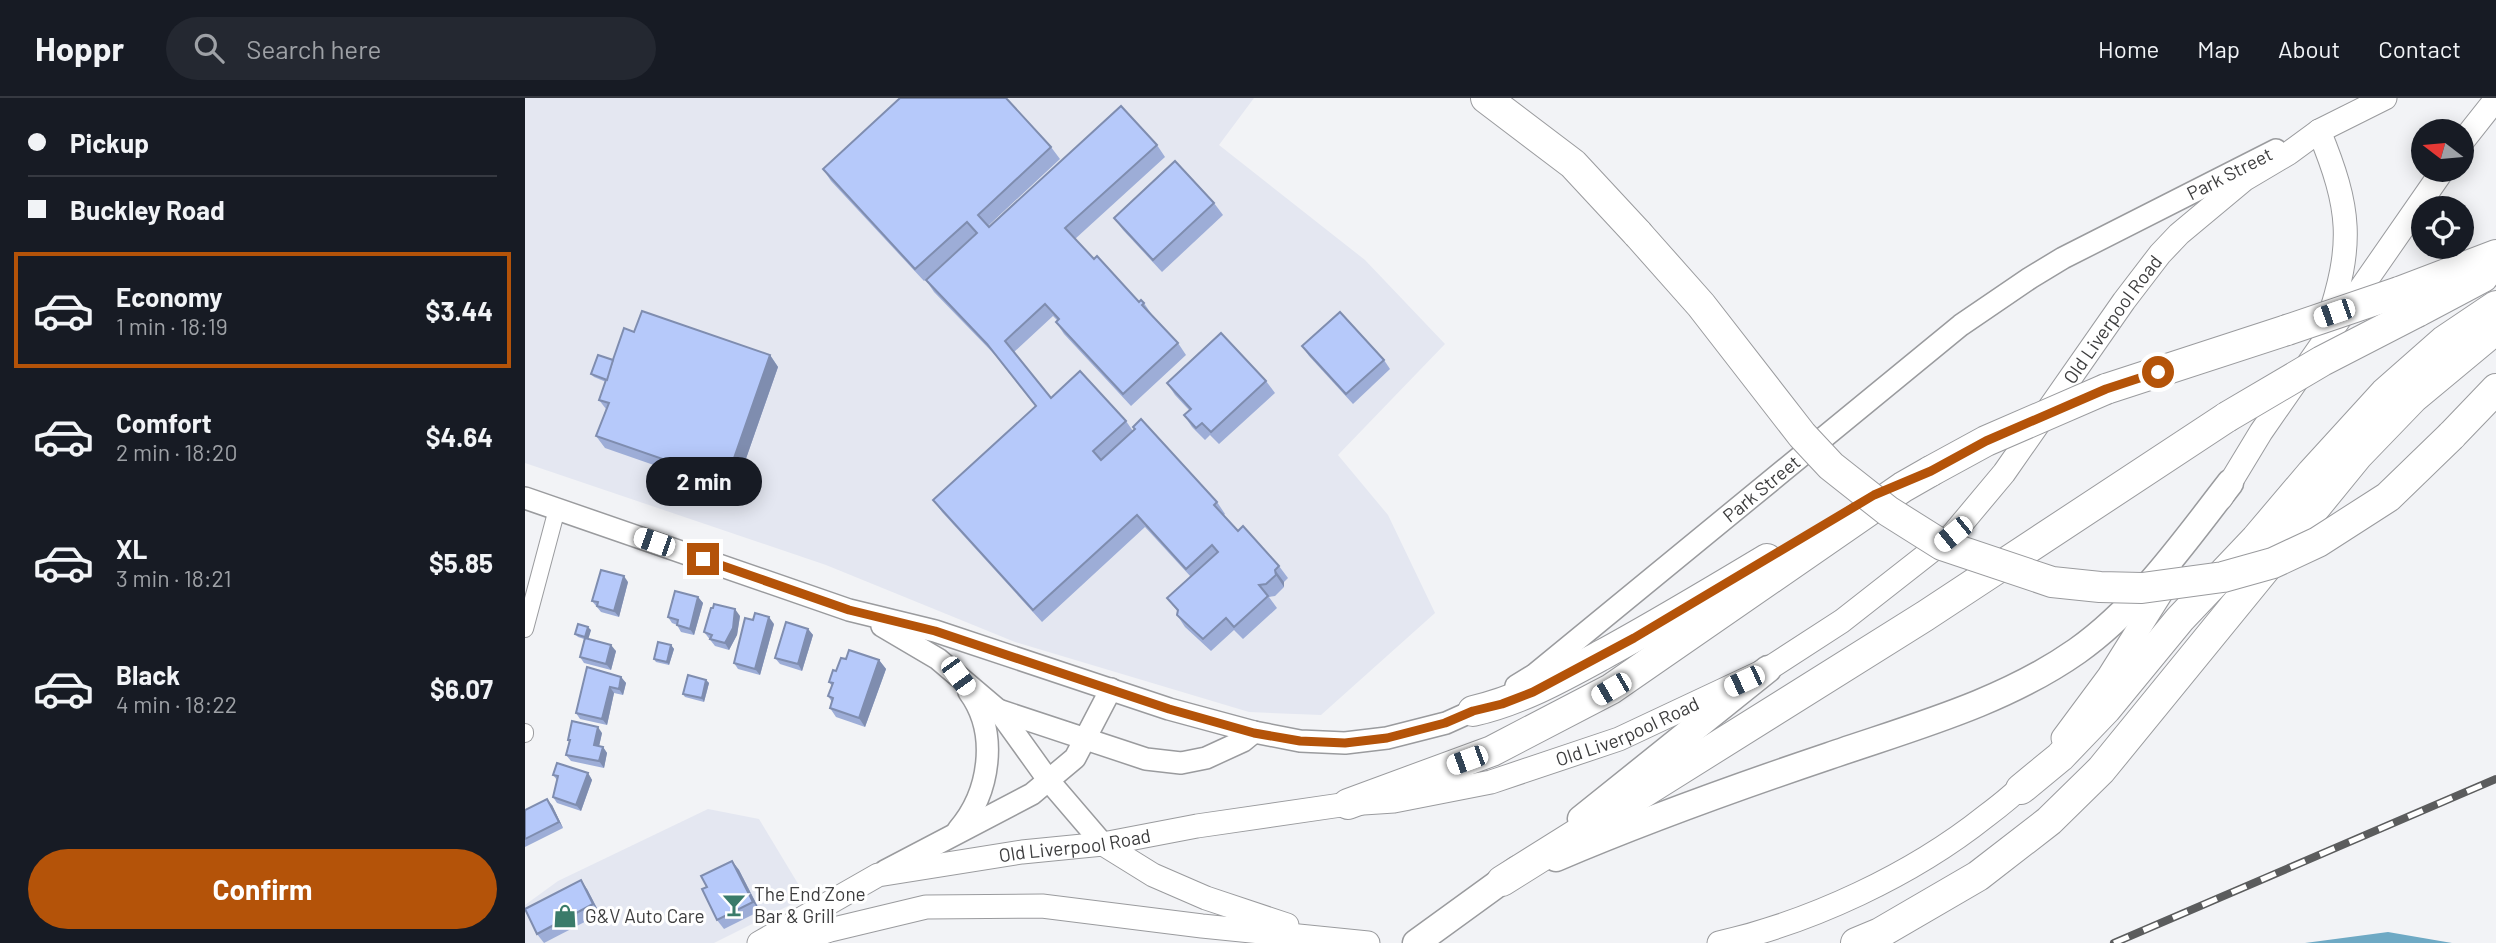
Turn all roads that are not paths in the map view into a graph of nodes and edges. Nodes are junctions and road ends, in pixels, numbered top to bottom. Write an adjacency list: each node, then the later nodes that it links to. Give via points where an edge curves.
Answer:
1 (1486, 98): 13 (highway, bridge, via 1573,164 1701,305 1831,466 1888,511 1942,545 2052,582 2164,586 2273,563 2318,542 2388,497)
2 (2385, 98): 5 (main road, Park Street)
3 (2496, 99): 4 (main road)
4 (2475, 126)
5 (2319, 131): 12 (main road, via 2339,184 2346,241 2341,281); 20 (main road, Old Liverpool Road, via 2221,197 2160,254 2004,473 1953,534 1842,621); 24 (street, Park Street, via 2120,228 2030,278 1920,356 1534,675)
6 (2435, 182): 12 (main road)
7 (2496, 255): 9 (highway)
8 (2496, 271): 9 (highway)
9 (2408, 302): 14 (highway, bridge, via 2287,330 2106,389 1986,441); 33 (highway, bridge)
10 (2496, 306): 28 (highway, via 2444,341 2385,393 2180,619 2106,709)
11 (2496, 329): 40 (highway, via 2413,398 2358,455 2101,770 2049,821 1950,894)
12 (2317, 352): 15 (main road)
13 (2496, 389)
14 (1931, 471): 24 (highway, via 1874,495 1634,638 1533,692); 29 (highway, via 1582,706 1492,751)
15 (2230, 483): 28 (main road, via 2109,676); 33 (main road, via 2149,585 2103,631 2035,679 1955,713 1606,837)
16 (525, 498): 17 (street)
17 (557, 509): 18 (street); 19 (street)
18 (849, 610): 21 (street, via 898,634); 22 (street, Park Street, via 935,631)
19 (525, 629)
20 (1769, 669): 29 (main road, Old Liverpool Road, via 1619,739 1491,782 1394,801); 33 (main road)
21 (958, 676): 23 (street); 30 (street, via 980,712 987,774 977,804)
22 (1111, 690): 25 (street, Park Street); 26 (street, Old Liverpool Road)
23 (998, 710): 26 (street); 27 (street)
24 (1473, 711): 25 (street, Park Street, via 1387,738 1300,741)
25 (1254, 733): 26 (street, via 1206,758 1181,763 1146,760)
26 (1084, 739): 27 (street, Old Liverpool Road, via 1075,758)
27 (1049, 782): 30 (street, Old Liverpool Road); 31 (street)
28 (2021, 789): 39 (main road, via 1968,831 1900,874 1790,923)
29 (1348, 804): 31 (main road, Old Liverpool Road)
30 (954, 835): 32 (street, Old Liverpool Road)
31 (1103, 844): 32 (main road, Old Liverpool Road); 34 (main road, via 1153,875 1206,898)
32 (878, 875): 35 (main road, Old Liverpool Road)
33 (1503, 881): 38 (main road)
34 (1326, 938): 36 (main road, via 1042,906 926,907); 37 (main road)
35 (759, 943)
36 (792, 943)
37 (1367, 943)
38 (1416, 943)
39 (1719, 943)
40 (1856, 943)

